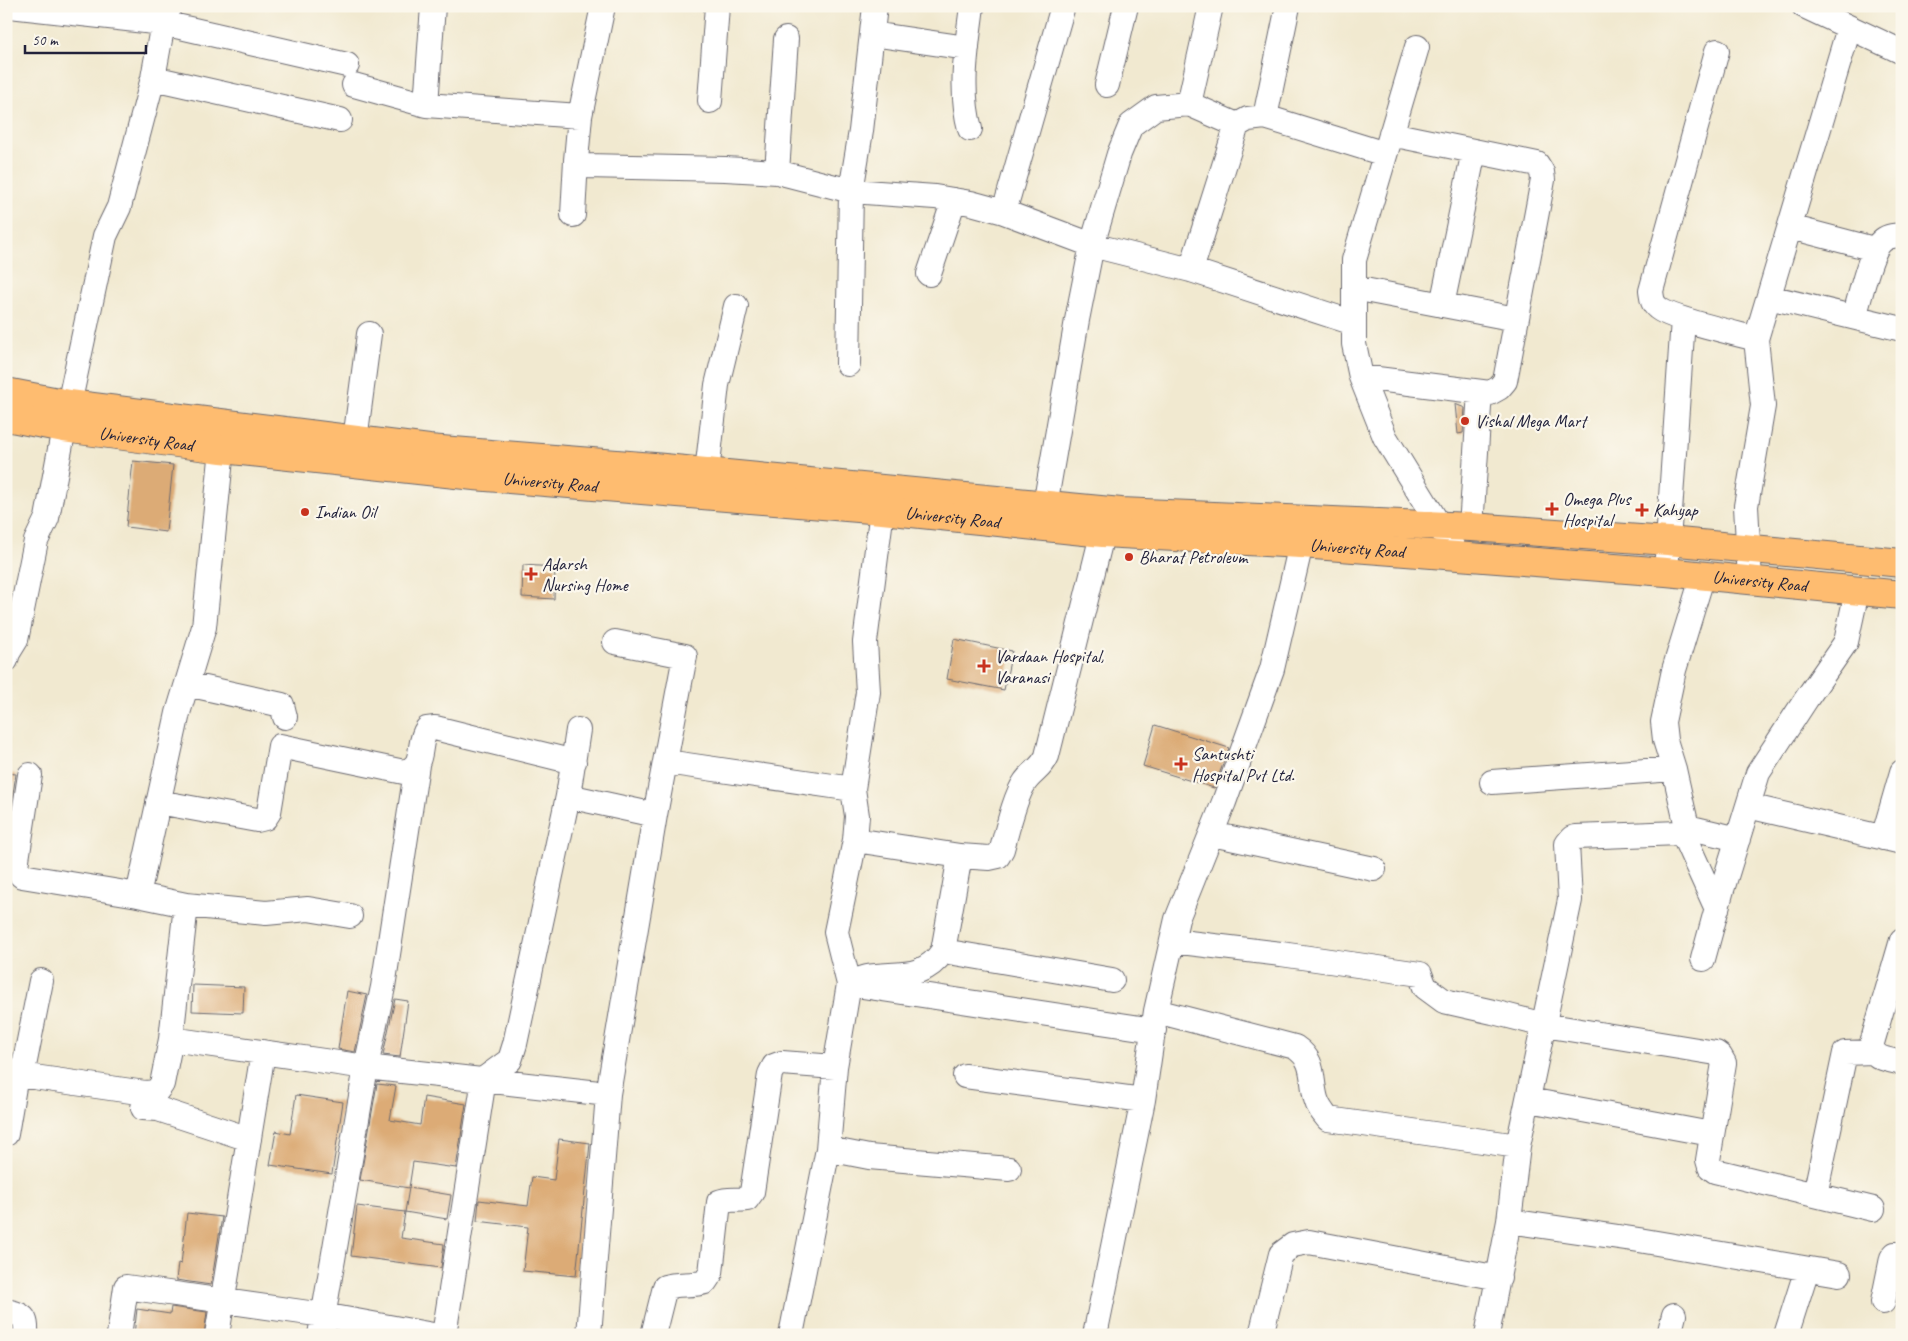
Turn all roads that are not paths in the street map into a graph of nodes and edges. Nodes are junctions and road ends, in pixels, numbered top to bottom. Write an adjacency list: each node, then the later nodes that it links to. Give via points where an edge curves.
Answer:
1 (10, 6): 12 (street)
2 (434, 6): 25 (street)
3 (603, 6): 26 (street)
4 (717, 6): 23 (street)
5 (875, 6): 15 (street)
6 (972, 6): 18 (street)
7 (1062, 6): 37 (street)
8 (1126, 6): 22 (street)
9 (1211, 6): 24 (street)
10 (1288, 6): 27 (street)
11 (1806, 7): 14 (street)
12 (40, 8): 13 (street)
13 (167, 14): 21 (street); 25 (street, via 351,75)
14 (1849, 28): 20 (street); 39 (street)
15 (872, 34): 18 (street); 35 (street)
16 (786, 39): 34 (street)
17 (1417, 47): 31 (street)
18 (967, 48): 30 (street, via 964,108)
19 (1717, 51): 51 (street, via 1651,291 1652,301 1659,310)
20 (1902, 52)
21 (153, 78): 28 (street); 60 (street, via 119,207 105,236)
22 (1107, 85)
23 (710, 102)
24 (1189, 104): 29 (street); 41 (street, via 1156,107 1131,125)
25 (426, 106): 26 (street)
26 (580, 116): 33 (street)
27 (1265, 116): 29 (street); 31 (street)
28 (340, 120)
29 (1237, 125): 43 (street)
30 (970, 129)
31 (1388, 144): 32 (street); 45 (street, via 1354,260)
32 (1474, 151): 47 (street); 50 (street, via 1537,164 1542,172 1537,219)
33 (576, 160): 34 (street, via 586,166); 38 (street)
34 (777, 172): 35 (street)
35 (851, 191): 36 (street); 56 (street)
36 (954, 200): 37 (street); 44 (street)
37 (1004, 212): 41 (street)
38 (573, 215)
39 (1790, 227): 42 (street); 46 (street)
40 (1902, 236): 42 (street, via 1884,239)
41 (1092, 245): 43 (street); 67 (street, via 1076,320)
42 (1874, 249): 49 (street)
43 (1191, 270): 52 (street)
44 (930, 274)
45 (1354, 288): 47 (street); 52 (street)
46 (1769, 297): 49 (street); 55 (street)
47 (1442, 305): 50 (street)
48 (736, 306): 65 (street, via 717,385)
49 (1854, 317): 53 (street)
50 (1516, 319): 59 (street, via 1505,381 1490,393)
51 (1683, 319): 55 (street); 71 (street)
52 (1354, 323): 57 (street, via 1354,344)
53 (1902, 329)
54 (369, 334): 62 (street)
55 (1756, 339): 73 (street, via 1763,406 1746,506)
56 (848, 364)
57 (1361, 377): 59 (street); 69 (street, via 1385,437)
58 (6, 392): 60 (main road)
59 (1480, 392): 70 (street)
60 (67, 416): 61 (main road, University Road); 63 (main road); 64 (main road, University Road); 82 (street, via 47,518 36,541 16,640)
61 (6, 417)
62 (355, 440): 63 (main road); 65 (main road)
63 (301, 445): 64 (main road, University Road); 66 (main road, University Road, via 474,476)
64 (222, 449): 97 (street, via 204,627 178,713)
65 (707, 472): 67 (main road)
66 (882, 510): 67 (main road, University Road); 95 (street, via 866,642 868,692)
67 (1044, 516): 68 (main road, University Road)
68 (1106, 522): 69 (main road); 72 (main road, University Road); 105 (street, via 1044,765 1025,782 998,856)
69 (1440, 526): 70 (main road); 74 (street)
70 (1471, 526): 71 (main road)
71 (1668, 541): 73 (main road); 76 (street)
72 (1301, 544): 74 (main road, University Road); 101 (street, via 1272,669)
73 (1748, 549): 75 (main road); 78 (street)
74 (1458, 556): 76 (main road, University Road)
75 (1902, 563)
76 (1666, 572): 77 (main road, University Road)
77 (1703, 576): 78 (main road, University Road); 91 (street, via 1674,670 1663,722)
78 (1750, 580): 79 (main road, University Road)
79 (1857, 591): 80 (main road, University Road); 98 (street, via 1846,642 1758,773)
80 (1902, 595)
81 (615, 642): 89 (street, via 685,656)
82 (6, 660)
83 (196, 686): 85 (street, via 282,705)
84 (289, 692): 85 (street)
85 (285, 716): 87 (street)
86 (578, 730): 88 (street)
87 (280, 746): 90 (street, via 404,772); 97 (street, via 269,812 265,818 257,820)
88 (574, 762): 90 (street, via 435,728 423,734); 96 (street)
89 (666, 762): 95 (street); 99 (street)
90 (417, 765): 124 (street, via 383,987)
91 (1674, 769): 94 (street); 100 (street)
92 (1902, 772): 104 (street)
93 (30, 775): 107 (street, via 16,866 18,872 22,876)
94 (1492, 782)
95 (853, 788): 103 (street, via 857,816)
96 (568, 796): 99 (street); 128 (street, via 515,1044 510,1060)
97 (158, 802): 107 (street)
98 (1748, 806): 102 (street); 104 (street)
99 (655, 815): 129 (street)
100 (1684, 829): 102 (street); 109 (street); 119 (street, via 1679,833 1576,837 1569,841 1570,900)
101 (1212, 834): 106 (street); 111 (street)
102 (1738, 839): 109 (street)
103 (855, 840): 105 (street); 117 (street, via 836,932)
104 (1893, 840)
105 (960, 856): 113 (street)
106 (1374, 869)
107 (138, 895): 108 (street)
108 (186, 905): 110 (street, via 258,912 308,909); 120 (street)
109 (1717, 909): 114 (street)
110 (350, 916)
111 (1172, 941): 118 (street); 119 (street, via 1420,974 1425,987 1444,1001)
112 (1900, 950): 122 (street, via 1872,1043)
113 (943, 951): 115 (street); 117 (street, via 938,958 910,975 866,977)
114 (1703, 959)
115 (1112, 980)
116 (41, 981): 126 (street)
117 (849, 984): 118 (street); 125 (street)
118 (1155, 1020): 130 (street); 136 (street, via 1295,1047 1310,1063 1316,1100 1328,1119)
119 (1544, 1025): 131 (street); 134 (street, via 1716,1053 1724,1063)
120 (171, 1039): 121 (street); 126 (street, via 162,1084 156,1092)
121 (263, 1052): 124 (street); 135 (street)
122 (1873, 1052): 123 (street); 139 (street, via 1845,1053)
123 (1902, 1063)
124 (366, 1067): 128 (street); 149 (street)
125 (835, 1067): 137 (street); 156 (street, via 782,1063 774,1066 770,1074 752,1192 747,1199 719,1202 711,1273 705,1282 674,1284 665,1288)
126 (15, 1075): 133 (street)
127 (965, 1076): 130 (street)
128 (484, 1079): 129 (street); 154 (street)
129 (608, 1094): 155 (street)
130 (1142, 1100): 158 (street)
131 (1528, 1100): 134 (street); 136 (street)
132 (143, 1108): 135 (street, via 158,1109)
133 (6, 1134)
134 (1711, 1134): 139 (street, via 1708,1164 1712,1170)
135 (249, 1140): 146 (street)
136 (1518, 1146): 141 (street)
137 (828, 1149): 138 (street, via 869,1157); 157 (street)
138 (1009, 1169)
139 (1815, 1195): 140 (street)
140 (1873, 1209)
141 (1509, 1221): 143 (street); 145 (street)
142 (1902, 1254): 147 (street, via 1895,1254 1892,1258)
143 (1807, 1269): 144 (street); 161 (street)
144 (1839, 1274)
145 (1499, 1278): 159 (street, via 1300,1242 1281,1254); 160 (street)
146 (222, 1301): 149 (street); 151 (street, via 126,1288); 152 (street)
147 (1883, 1302)
148 (6, 1310): 150 (street, via 23,1317 27,1322)
149 (322, 1325): 153 (street)
150 (26, 1335)
151 (119, 1335)
152 (217, 1335)
153 (432, 1335)
154 (444, 1335)
155 (589, 1335)
156 (653, 1335)
157 (791, 1335)
158 (1095, 1335)
159 (1262, 1335)
160 (1487, 1335)
161 (1786, 1335)

